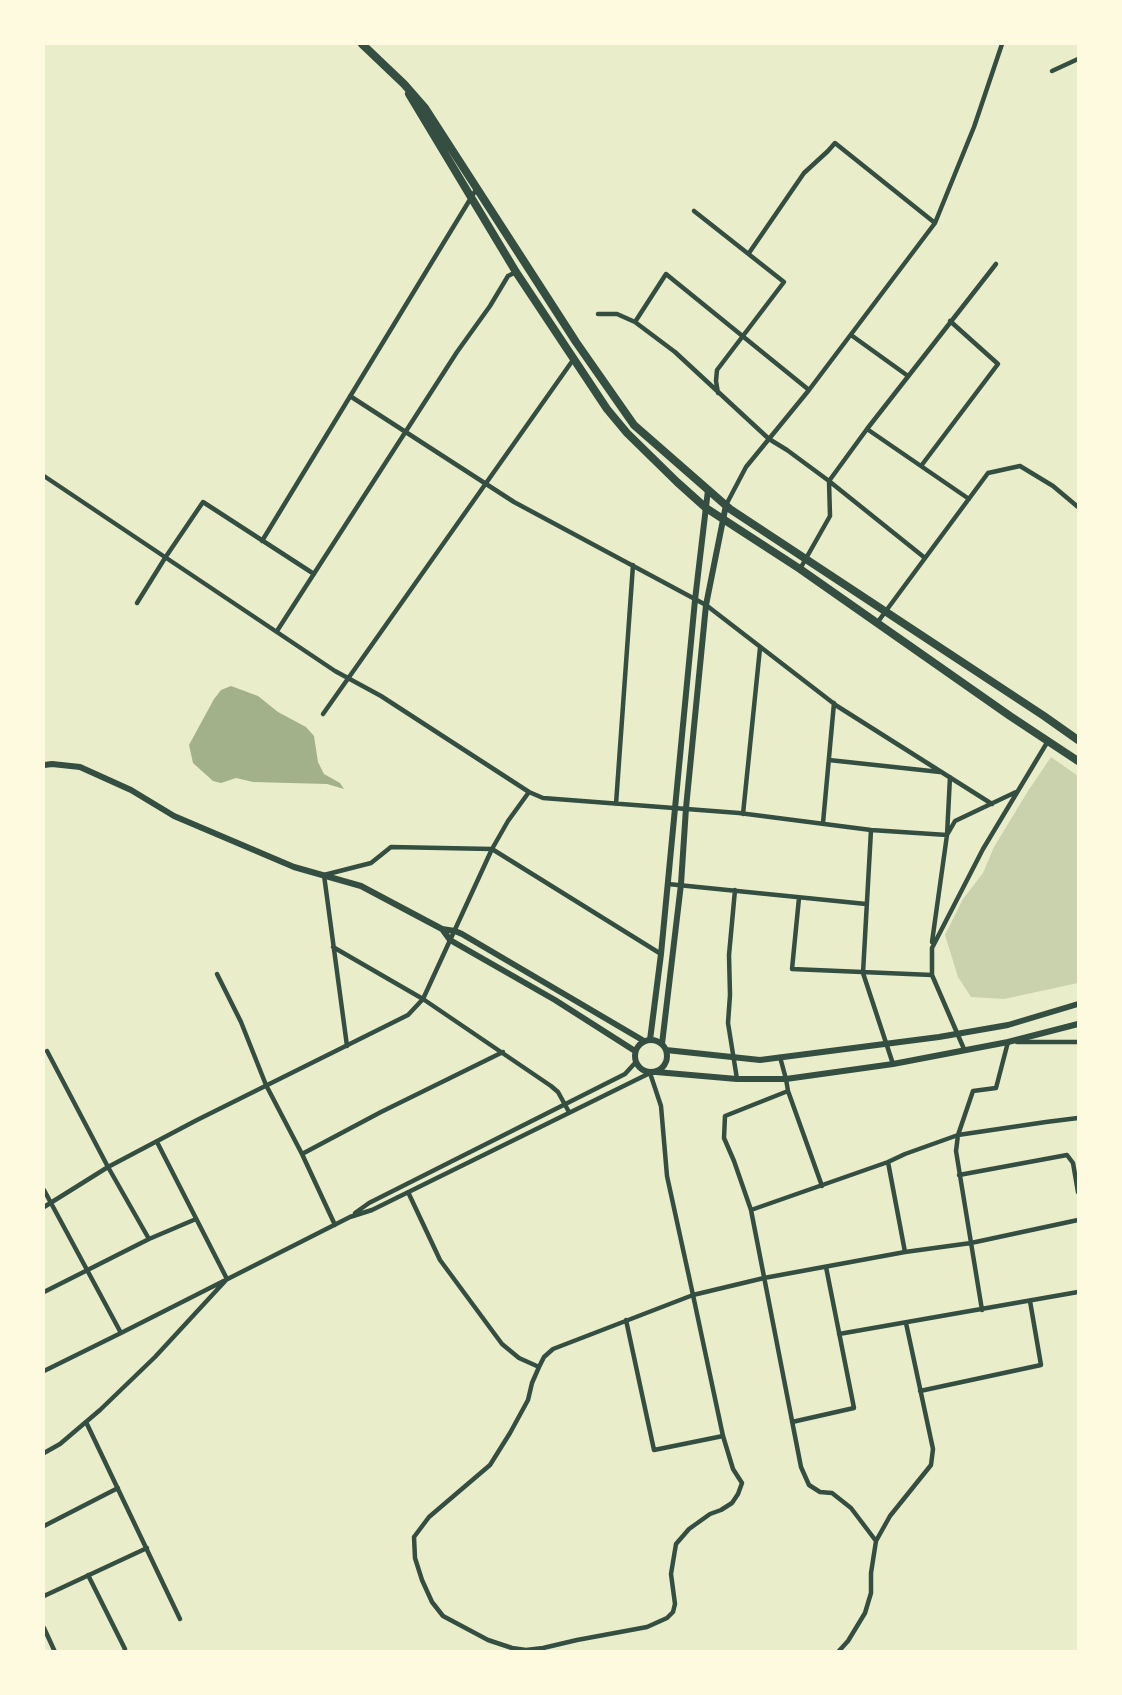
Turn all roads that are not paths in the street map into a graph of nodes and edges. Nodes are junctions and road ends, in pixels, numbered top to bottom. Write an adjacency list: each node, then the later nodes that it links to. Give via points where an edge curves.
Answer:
1 (362, 44): 5 (highway)
2 (1002, 44): 9 (street, via 975,127)
3 (1078, 58): 4 (street)
4 (1052, 71)
5 (404, 84): 6 (highway, via 425,108); 7 (highway)
6 (477, 188): 7 (street); 30 (highway, via 634,425)
7 (471, 197): 12 (highway); 22 (street)
8 (694, 211): 10 (street)
9 (935, 223): 10 (street, via 834,143 804,173); 16 (street)
10 (748, 254): 17 (street, via 784,282)
11 (996, 264): 14 (street)
12 (516, 272): 18 (highway); 24 (street, via 508,276)
13 (598, 314): 15 (street, via 617,314)
14 (950, 321): 19 (street); 26 (street, via 998,364)
15 (635, 322): 17 (street, via 666,274); 21 (street, via 675,352)
16 (851, 335): 19 (street); 20 (street)
17 (744, 336): 20 (street); 21 (street, via 717,370)
18 (573, 360): 29 (street); 34 (highway, via 627,433)
19 (908, 376): 23 (street)
20 (809, 390): 25 (street)
21 (718, 393): 25 (street)
22 (350, 396): 24 (street); 36 (street)
23 (867, 429): 26 (street); 28 (street)
24 (405, 432): 29 (street); 42 (street)
25 (769, 439): 28 (street); 32 (street, via 746,467)
26 (921, 466): 31 (street)
27 (44, 476): 37 (street)
28 (830, 481): 38 (street); 39 (street, via 830,516)
29 (486, 483): 40 (street); 50 (street)
30 (708, 490): 32 (highway); 34 (main road)
31 (969, 499): 33 (street, via 988,472 1020,466); 38 (street)
32 (726, 505): 35 (main road); 39 (highway)
33 (1078, 507)
34 (706, 508): 35 (highway); 43 (main road)
35 (723, 519): 41 (highway); 45 (main road)
36 (262, 541): 37 (street, via 203,502); 42 (street)
37 (165, 558): 44 (street); 48 (street)
38 (925, 558): 46 (street)
39 (806, 559): 41 (street); 46 (highway)
40 (633, 565): 43 (street); 62 (street)
41 (800, 569): 47 (highway)
42 (314, 574): 48 (street)
43 (695, 600): 45 (street); 65 (main road)
44 (137, 603)
45 (706, 605): 49 (street); 64 (main road)
46 (886, 611): 47 (street); 53 (highway)
47 (877, 623): 54 (highway)
48 (277, 631): 50 (street)
49 (760, 648): 51 (street); 66 (street)
50 (348, 678): 52 (street); 61 (street)
51 (834, 703): 55 (street); 58 (street)
52 (324, 714)
53 (1078, 740)
54 (1048, 741): 56 (highway); 60 (street)
55 (829, 760): 58 (street); 67 (street)
56 (1078, 761)
57 (44, 765): 71 (main road, via 80,767 131,790 174,816 294,867)
58 (943, 772): 59 (street)
59 (950, 777): 63 (street); 69 (street)
60 (1017, 791): 63 (street); 81 (street)
61 (529, 792): 62 (street, via 543,798); 70 (street)
62 (616, 804): 65 (street)
63 (992, 804): 69 (street, via 955,821)
64 (686, 808): 65 (street); 66 (street); 73 (main road)
65 (676, 809): 72 (main road)
66 (743, 814): 67 (street)
67 (823, 823): 68 (street)
68 (871, 830): 69 (street); 76 (street)
69 (947, 835): 81 (street)
70 (492, 849): 71 (street, via 391,847 371,863); 78 (street); 83 (street)
71 (324, 875): 77 (main road, via 361,886); 80 (street)
72 (668, 884): 73 (street); 83 (main road)
73 (681, 884): 74 (street); 101 (main road)
74 (735, 890): 75 (street); 106 (street, via 728,1023)
75 (799, 898): 76 (street); 87 (street, via 792,969)
76 (866, 904): 87 (street)
77 (442, 929): 78 (main road); 79 (main road)
78 (456, 931): 79 (street); 82 (main road)
79 (450, 940): 84 (main road); 91 (street)
80 (333, 947): 91 (street); 100 (street)
81 (932, 948): 89 (street)
82 (488, 949): 84 (main road); 85 (main road)
83 (662, 954): 96 (main road)
84 (483, 959): 86 (main road)
85 (512, 963): 86 (main road); 90 (main road)
86 (507, 973): 92 (main road)
87 (863, 973): 89 (street); 99 (street)
88 (217, 974): 113 (street)
89 (932, 975): 95 (street)
90 (560, 992): 92 (main road); 96 (main road)
91 (423, 999): 100 (street, via 408,1015); 105 (street)
92 (555, 1000): 104 (main road)
93 (1078, 1004): 95 (main road)
94 (1078, 1024): 97 (main road)
95 (957, 1034): 99 (main road); 102 (street)
96 (647, 1040): 101 (main road); 104 (main road)
97 (1008, 1042): 98 (street); 102 (main road); 118 (street, via 996,1088 973,1091)
98 (1078, 1042)
99 (887, 1043): 107 (main road); 109 (street)
100 (347, 1046): 113 (street)
101 (664, 1047): 106 (main road); 110 (main road, via 666,1063)
102 (964, 1049): 109 (main road)
103 (47, 1050): 122 (street)
104 (635, 1051): 108 (main road)
105 (503, 1052): 115 (street, via 551,1086); 120 (street)
106 (734, 1057): 107 (main road); 111 (street)
107 (780, 1057): 112 (street)
108 (636, 1063): 110 (main road, via 644,1072); 115 (street, via 625,1074)
109 (893, 1064): 112 (main road)
110 (653, 1073): 111 (main road); 116 (street); 144 (street, via 661,1106 667,1176)
111 (737, 1078): 112 (main road)
112 (786, 1079): 114 (street)
113 (266, 1086): 119 (street); 120 (street)
114 (788, 1091): 124 (street); 130 (street, via 725,1116 724,1138)
115 (565, 1104): 116 (street); 131 (street, via 369,1203)
116 (569, 1112): 126 (street)
117 (1078, 1118): 118 (street)
118 (958, 1135): 121 (street); 123 (street)
119 (157, 1142): 122 (street); 132 (street)
120 (302, 1154): 134 (street)
121 (888, 1162): 124 (street); 137 (street)
122 (108, 1167): 128 (street); 135 (street)
123 (959, 1175): 127 (street, via 1067,1155 1073,1163); 136 (street)
124 (822, 1186): 130 (street)
125 (44, 1190): 128 (street)
126 (408, 1192): 131 (street); 151 (street, via 440,1260 502,1344)
127 (1078, 1192)
128 (51, 1202): 129 (street); 139 (street)
129 (44, 1207)
130 (751, 1210): 140 (street)
131 (351, 1217): 134 (street)
132 (196, 1218): 135 (street); 141 (street)
133 (1078, 1220): 136 (street)
134 (335, 1225): 141 (street)
135 (149, 1239): 139 (street)
136 (971, 1243): 137 (street); 146 (street)
137 (905, 1252): 138 (street)
138 (826, 1267): 140 (street); 150 (street)
139 (87, 1269): 142 (street); 149 (street)
140 (764, 1278): 144 (street); 155 (street)
141 (227, 1279): 149 (street); 154 (street, via 155,1357)
142 (44, 1292)
143 (1078, 1292): 145 (street)
144 (693, 1294): 147 (street); 156 (street)
145 (1030, 1301): 146 (street); 153 (street, via 1041,1365)
146 (982, 1310): 148 (street)
147 (626, 1320): 151 (street, via 553,1349); 156 (street, via 654,1450)
148 (906, 1323): 150 (street); 153 (street)
149 (121, 1333): 152 (street)
150 (839, 1334): 155 (street, via 854,1408)
151 (539, 1367): 156 (street, via 528,1400 490,1465 429,1517 414,1537 415,1558 432,1602 443,1616 488,1640 512,1648 543,1648 647,1627 667,1618 675,1604 671,1574 676,1544 689,1529 732,1503 742,1483)
152 (44, 1371)
153 (920, 1391): 160 (street, via 933,1449 931,1465 890,1516)
154 (86, 1422): 157 (street); 158 (street)
155 (792, 1422): 160 (street, via 801,1467 809,1485 832,1493 851,1508)
156 (723, 1436)
157 (44, 1453)
158 (118, 1488): 159 (street); 161 (street)
159 (44, 1526)
160 (876, 1541): 168 (street, via 865,1613)
161 (147, 1548): 162 (street); 164 (street)
162 (88, 1575): 163 (street); 167 (street)
163 (44, 1596)
164 (180, 1619)
165 (44, 1628): 166 (street)
166 (55, 1652)
167 (124, 1652)
168 (838, 1652)

